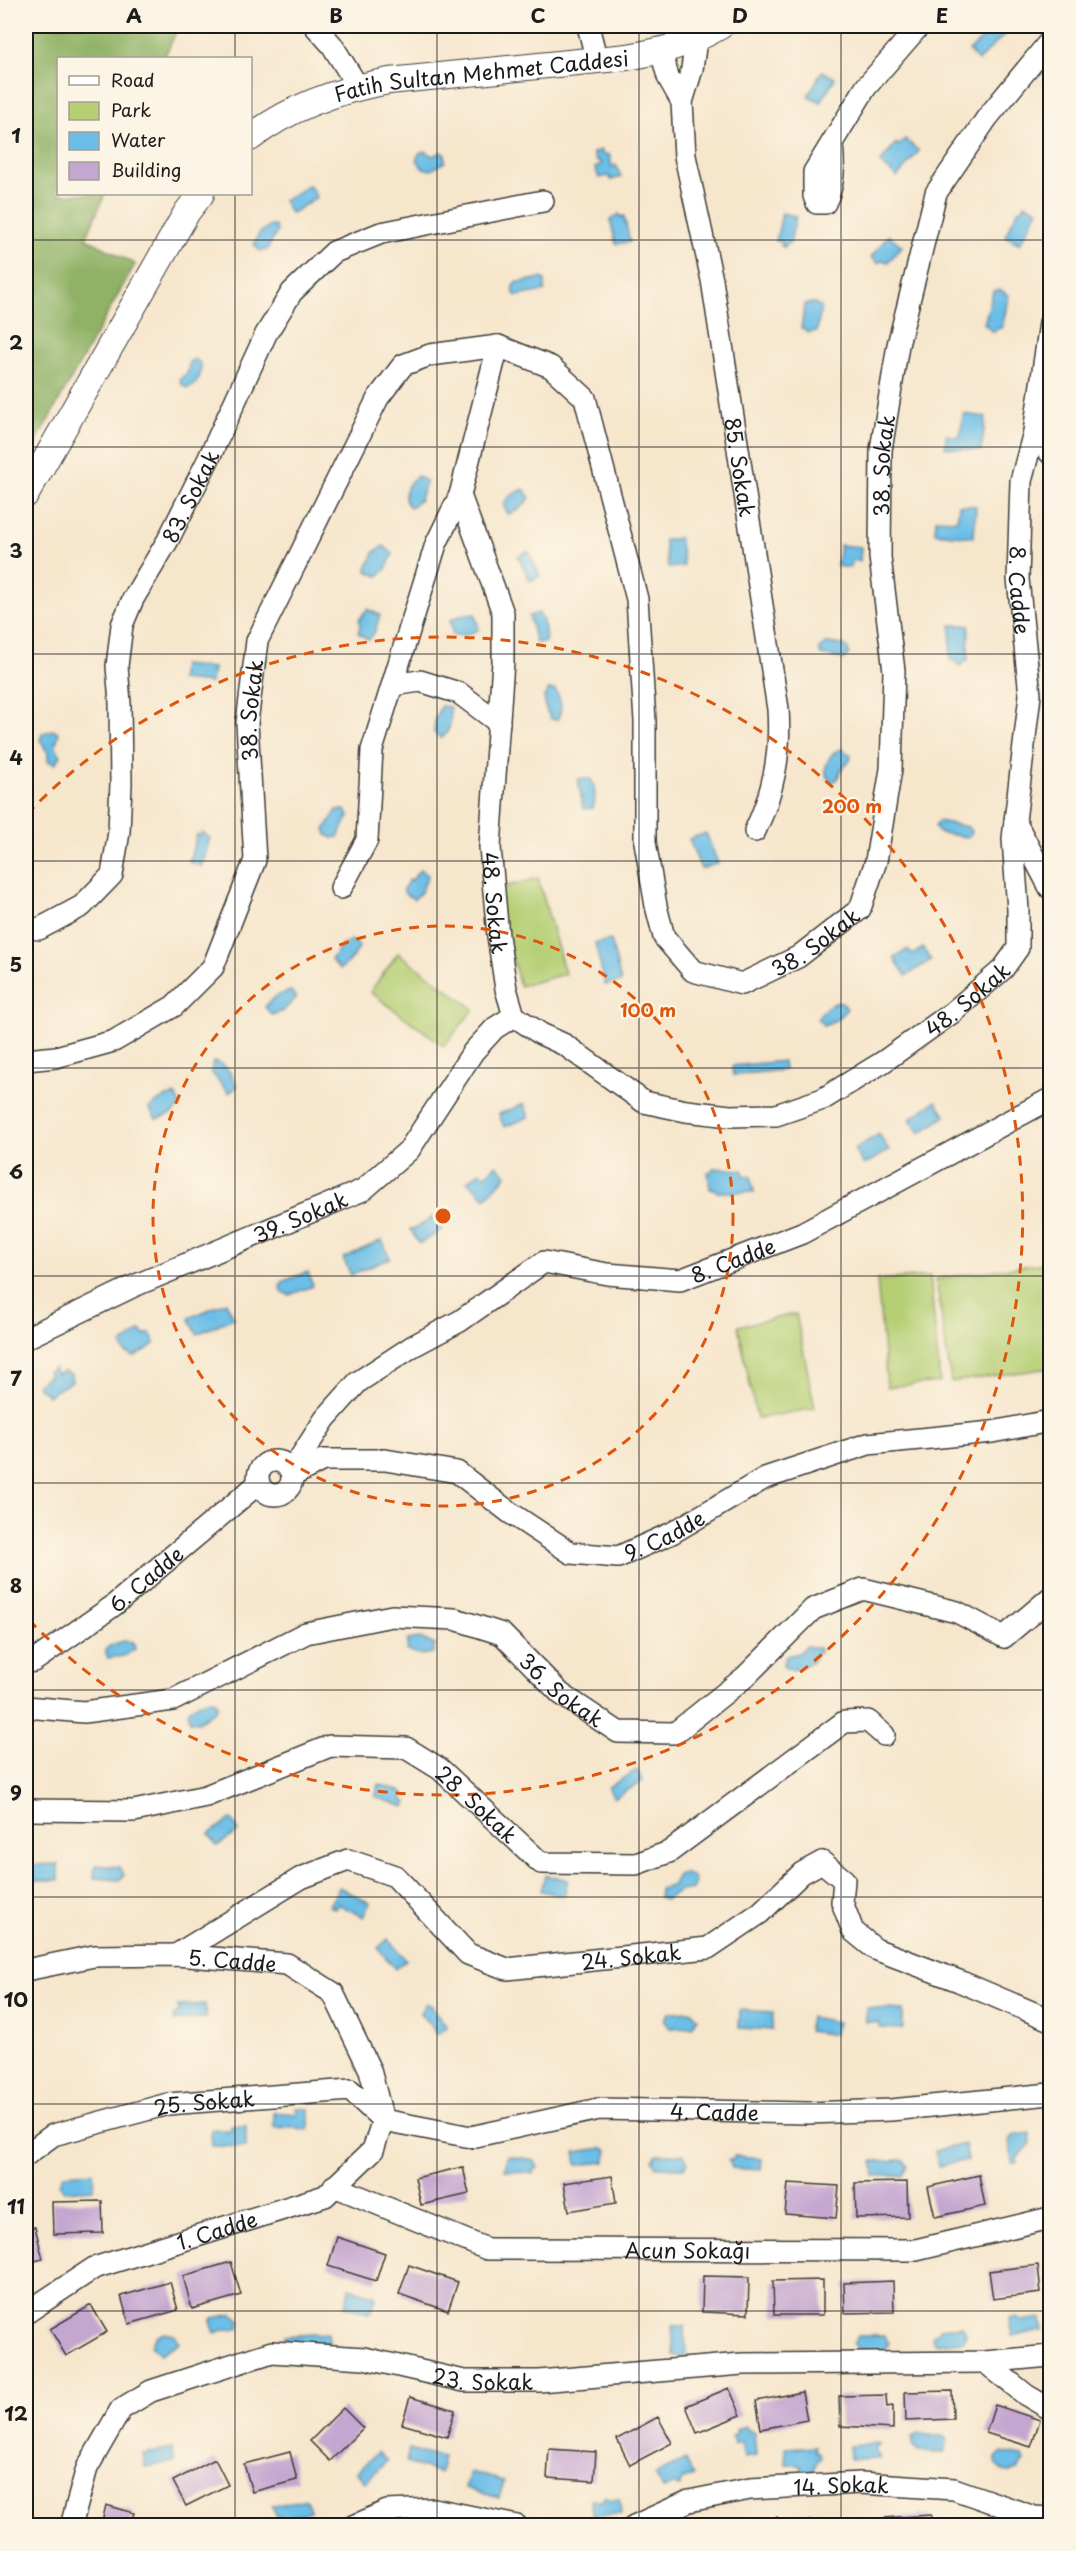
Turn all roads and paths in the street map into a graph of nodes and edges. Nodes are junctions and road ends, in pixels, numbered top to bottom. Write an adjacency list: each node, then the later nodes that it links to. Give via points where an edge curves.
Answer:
1 (315, 26): 9 (street)
2 (588, 26): 8 (street)
3 (720, 26): 5 (main road, Fatih Sultan Mehmet Caddesi)
4 (919, 26): 12 (street, via 866,87)
5 (696, 40): 7 (main road, Fatih Sultan Mehmet Caddesi); 10 (street, 85. Sokak)
6 (1050, 41): 16 (street, 38. Sokak, via 987,118 936,193 898,345 881,450 880,557 894,671 891,769 876,861 860,909 798,957 742,984 693,971 664,937 645,842 645,721 637,599 585,398 551,367)
7 (661, 51): 8 (main road, Fatih Sultan Mehmet Caddesi); 10 (street, 85. Sokak, via 668,77)
8 (597, 61): 9 (main road, Fatih Sultan Mehmet Caddesi)
9 (358, 87): 11 (main road, Fatih Sultan Mehmet Caddesi, via 291,112)
10 (682, 102): 24 (street, 85. Sokak, via 685,156 712,280 778,709 778,760 773,786)
11 (252, 137)
12 (832, 143)
13 (200, 195): 19 (main road)
14 (543, 201): 27 (street, 83. Sokak, via 381,233 334,252 292,292 266,334 208,460 122,626 117,666 119,832 112,875 82,906 39,929)
15 (1050, 323): 17 (street, 8. Cadde)
16 (498, 346): 20 (street); 29 (street, 38. Sokak, via 430,355 403,365 378,398 257,641 247,723 255,860 213,967 174,1006 114,1041 56,1057)
17 (1034, 432): 18 (street); 23 (street, 8. Cadde, via 1022,481 1018,579 1030,695)
18 (1050, 453)
19 (26, 494)
20 (460, 495): 21 (street, via 436,544); 22 (street, 48. Sokak, via 503,614)
21 (393, 685): 22 (street, via 420,681 459,693); 25 (street, via 372,750 367,840)
22 (499, 723): 28 (street, 48. Sokak, via 491,870 506,989)
23 (1016, 821): 26 (street); 28 (street, 48. Sokak, via 1013,839 1018,948 1003,969 953,1012 823,1099 776,1115 730,1116 644,1102 565,1045)
24 (755, 831)
25 (341, 888)
26 (1050, 888)
27 (26, 927)
28 (514, 1016): 31 (street, 39. Sokak, via 495,1028 473,1052 409,1150 363,1190 134,1286)
29 (26, 1060)
30 (1050, 1100): 32 (street, 8. Cadde, via 802,1233 680,1280 607,1274 544,1262 460,1321 358,1382)
31 (26, 1338)
32 (325, 1419): 34 (street, 8. Cadde); 35 (street, 8. Cadde)
33 (1050, 1421): 35 (street, 9. Cadde, via 992,1432 868,1444 765,1478 672,1533 618,1557 571,1553 457,1472 385,1460 323,1460)
34 (269, 1462): 35 (street, via 282,1463); 36 (street, via 260,1471)
35 (291, 1474): 36 (street, via 289,1486 281,1493 271,1494)
36 (259, 1483): 38 (street, 6. Cadde, via 113,1606 34,1661)
37 (1050, 1598): 39 (street, 36. Sokak, via 1004,1637 957,1612 862,1589 813,1609 745,1677 675,1733 618,1732 561,1694 502,1634 455,1619 392,1616 306,1633 172,1700 84,1712)
38 (26, 1662)
39 (26, 1707)
40 (884, 1735): 41 (street, 28. Sokak, via 868,1721 844,1722 669,1852 636,1864 541,1863 440,1769 406,1748 330,1746 206,1796 135,1811)
41 (26, 1810)
42 (176, 1955): 43 (street, 5. Cadde, via 94,1956); 44 (street, 24. Sokak, via 301,1878 348,1860 395,1876 468,1954 507,1969 708,1948 760,1913 802,1873 822,1862 844,1880 842,1902 854,1931 875,1949); 46 (street, 5. Cadde, via 287,1964 333,1994 370,2070)
43 (26, 1970)
44 (1050, 2020)
45 (1050, 2094): 46 (street, 4. Cadde, via 891,2110 808,2113 599,2109 471,2137)
46 (383, 2120): 47 (street, 25. Sokak, via 350,2090 168,2104 53,2135); 48 (street, 1. Cadde, via 373,2150)
47 (26, 2155)
48 (334, 2186): 49 (street, Acun Sokağı, via 487,2249 916,2250); 50 (street, 1. Cadde, via 325,2196 94,2268)
49 (1050, 2218)
50 (26, 2313)
51 (1050, 2356): 52 (street, 23. Sokak)
52 (985, 2362): 53 (street); 56 (street, 23. Sokak, via 742,2364 539,2381 464,2381 364,2358 272,2352 151,2391 121,2409 87,2468)
53 (1050, 2409)
54 (411, 2518): 57 (street, via 387,2511); 58 (street, via 434,2509)
55 (1050, 2518): 59 (street, 14. Sokak, via 1034,2517 954,2490 860,2483 750,2489 688,2501)
56 (71, 2526)
57 (354, 2526)
58 (517, 2526)
59 (634, 2526)

